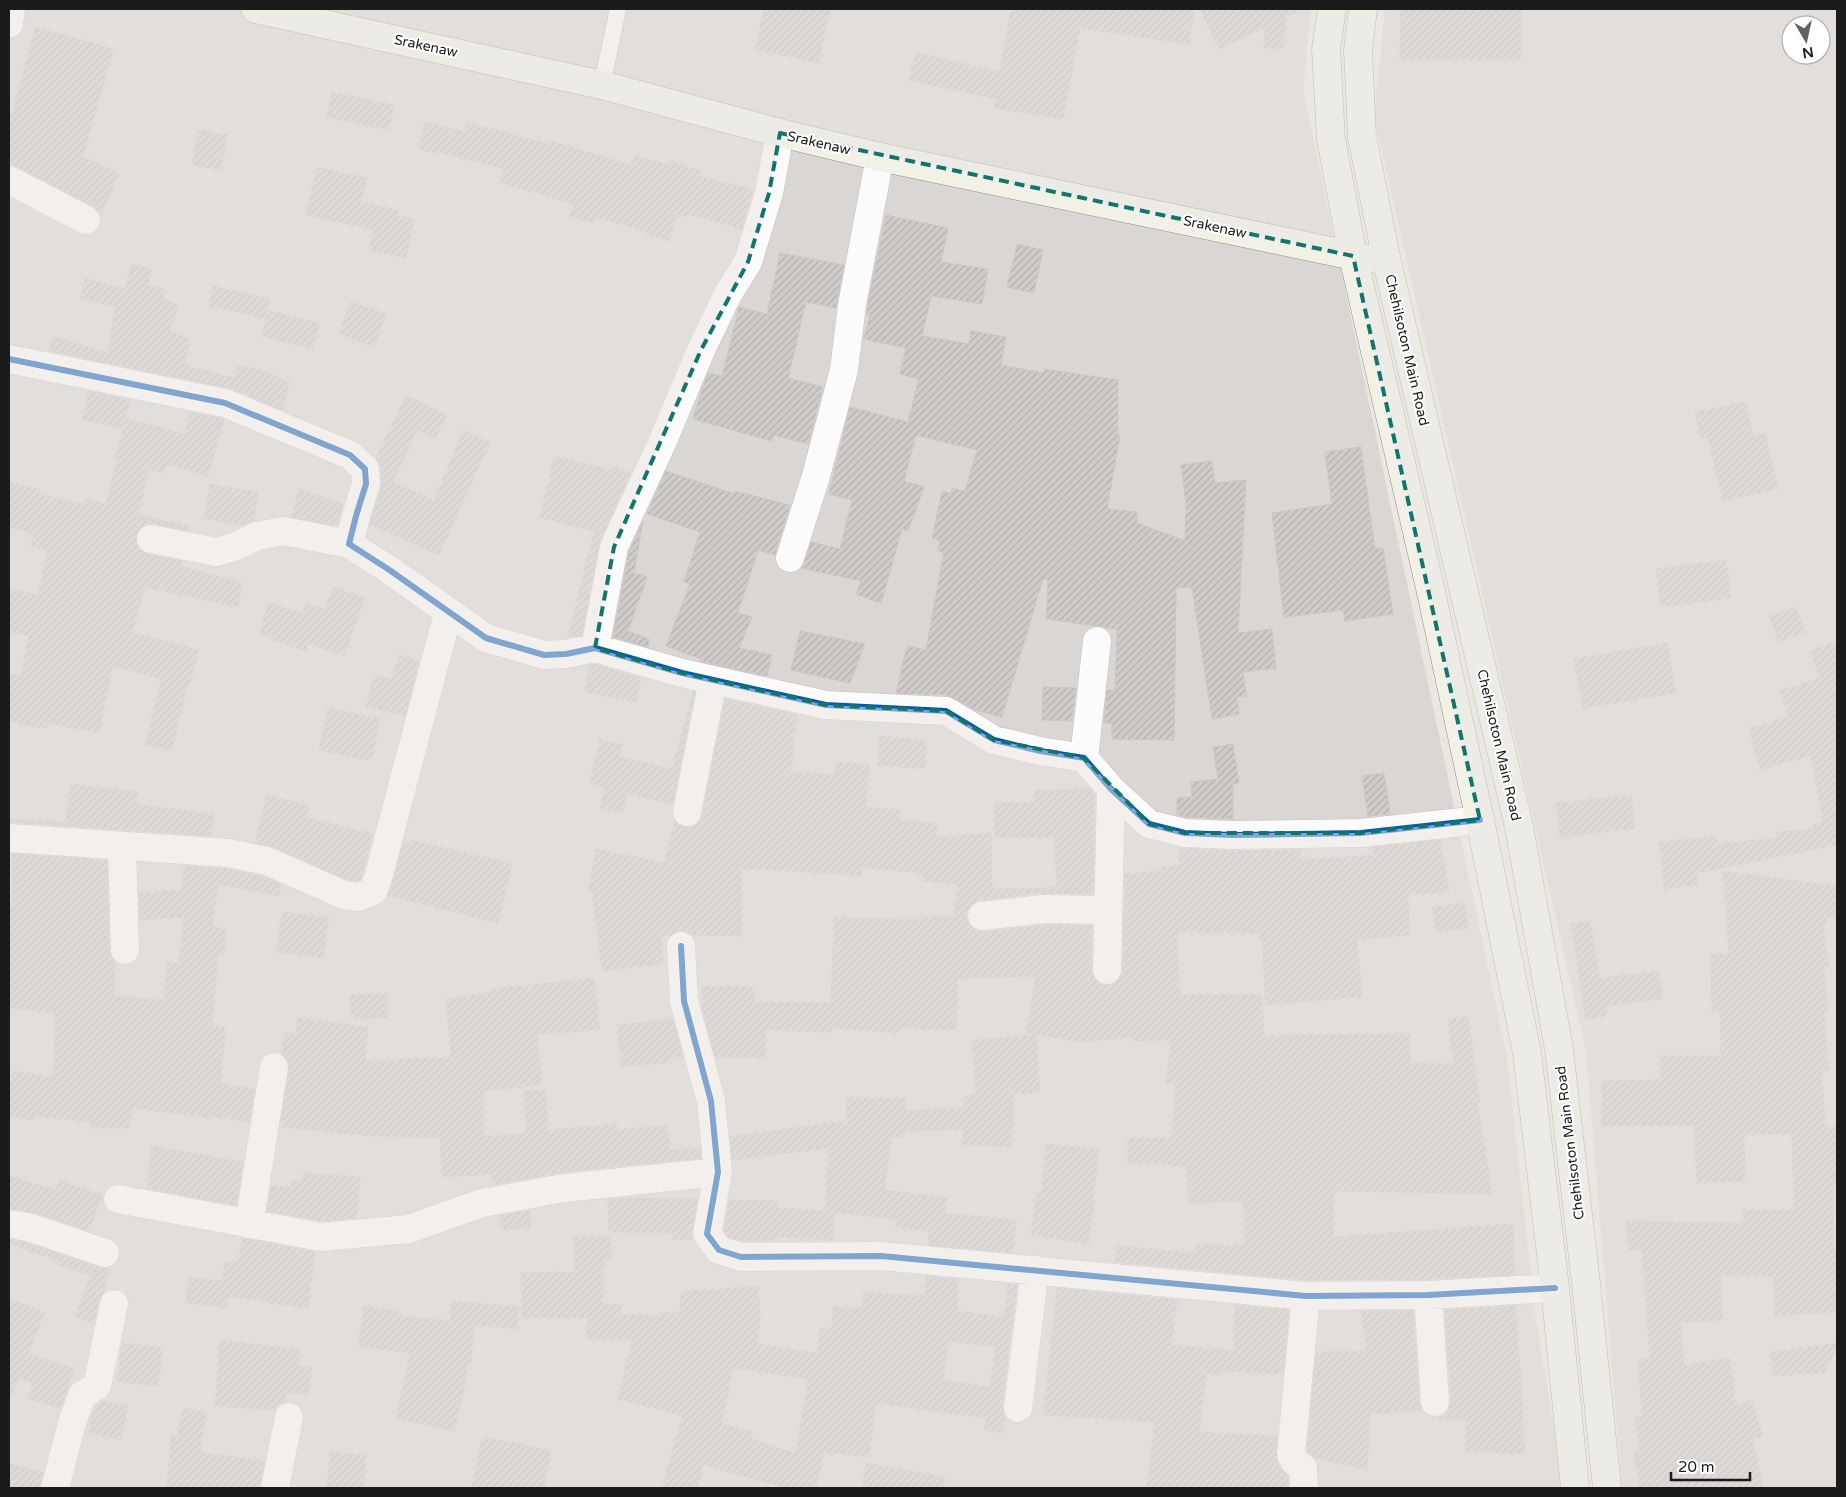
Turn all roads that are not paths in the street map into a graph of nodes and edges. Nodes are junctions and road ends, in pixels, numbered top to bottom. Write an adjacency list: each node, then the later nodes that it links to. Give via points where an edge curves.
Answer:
1 (11, 9): 6 (street)
2 (255, 9): 7 (main road, Srakenaw)
3 (618, 9): 7 (lane)
4 (1332, 9): 12 (main road, via 1326,49 1331,139)
5 (1363, 9): 13 (main road, Chehilsoton Main Road, via 1358,50 1362,136)
6 (9, 24)
7 (602, 85): 8 (main road, Srakenaw)
8 (780, 133): 9 (main road, Srakenaw); 20 (street, via 769,193 748,262 728,294 701,350 614,547)
9 (880, 157): 12 (main road, Srakenaw); 17 (street, via 852,304 844,370)
10 (9, 180): 11 (street)
11 (86, 220)
12 (1353, 256): 13 (main road, Srakenaw); 25 (main road)
13 (1386, 262): 51 (main road, Chehilsoton Main Road, via 1519,827 1559,1049)
14 (9, 359): 16 (street, via 225,403 350,456 365,469 366,484)
15 (151, 539): 16 (street, via 216,552 257,536 283,531)
16 (349, 544): 18 (street)
17 (790, 558)
18 (448, 613): 20 (street, via 486,638 544,655); 27 (street, via 373,892 359,897 344,895 267,861 229,853)
19 (1097, 641): 22 (street)
20 (595, 648): 21 (street)
21 (713, 680): 22 (street, via 826,705 946,711 994,740); 24 (street)
22 (1084, 758): 23 (street)
23 (1111, 789): 25 (street, via 1149,824 1185,833 1361,833); 28 (street)
24 (687, 812)
25 (1480, 820): 40 (main road, via 1527,1053)
26 (9, 838): 27 (street)
27 (122, 846): 31 (street)
28 (1108, 910): 29 (street, via 1043,909); 32 (street)
29 (982, 916)
30 (681, 946): 34 (street, via 684,1001 712,1101)
31 (125, 950)
32 (1107, 970)
33 (274, 1067): 37 (street)
34 (718, 1172): 37 (street, via 564,1188 482,1203 409,1229 321,1237); 39 (street, via 707,1234 718,1250 741,1257 881,1256)
35 (118, 1199): 37 (street)
36 (9, 1224): 38 (street, via 28,1227)
37 (249, 1224)
38 (105, 1253)
39 (1035, 1270): 42 (street); 45 (street)
40 (1555, 1288): 41 (street); 50 (main road)
41 (1428, 1295): 42 (street); 44 (street)
42 (1306, 1296): 49 (street, via 1291,1454 1303,1468)
43 (114, 1304): 47 (street, via 96,1386 82,1395)
44 (1435, 1402)
45 (1018, 1408)
46 (289, 1417): 48 (street)
47 (55, 1488)
48 (275, 1488)
49 (1304, 1488)
50 (1575, 1488)
51 (1607, 1488)

